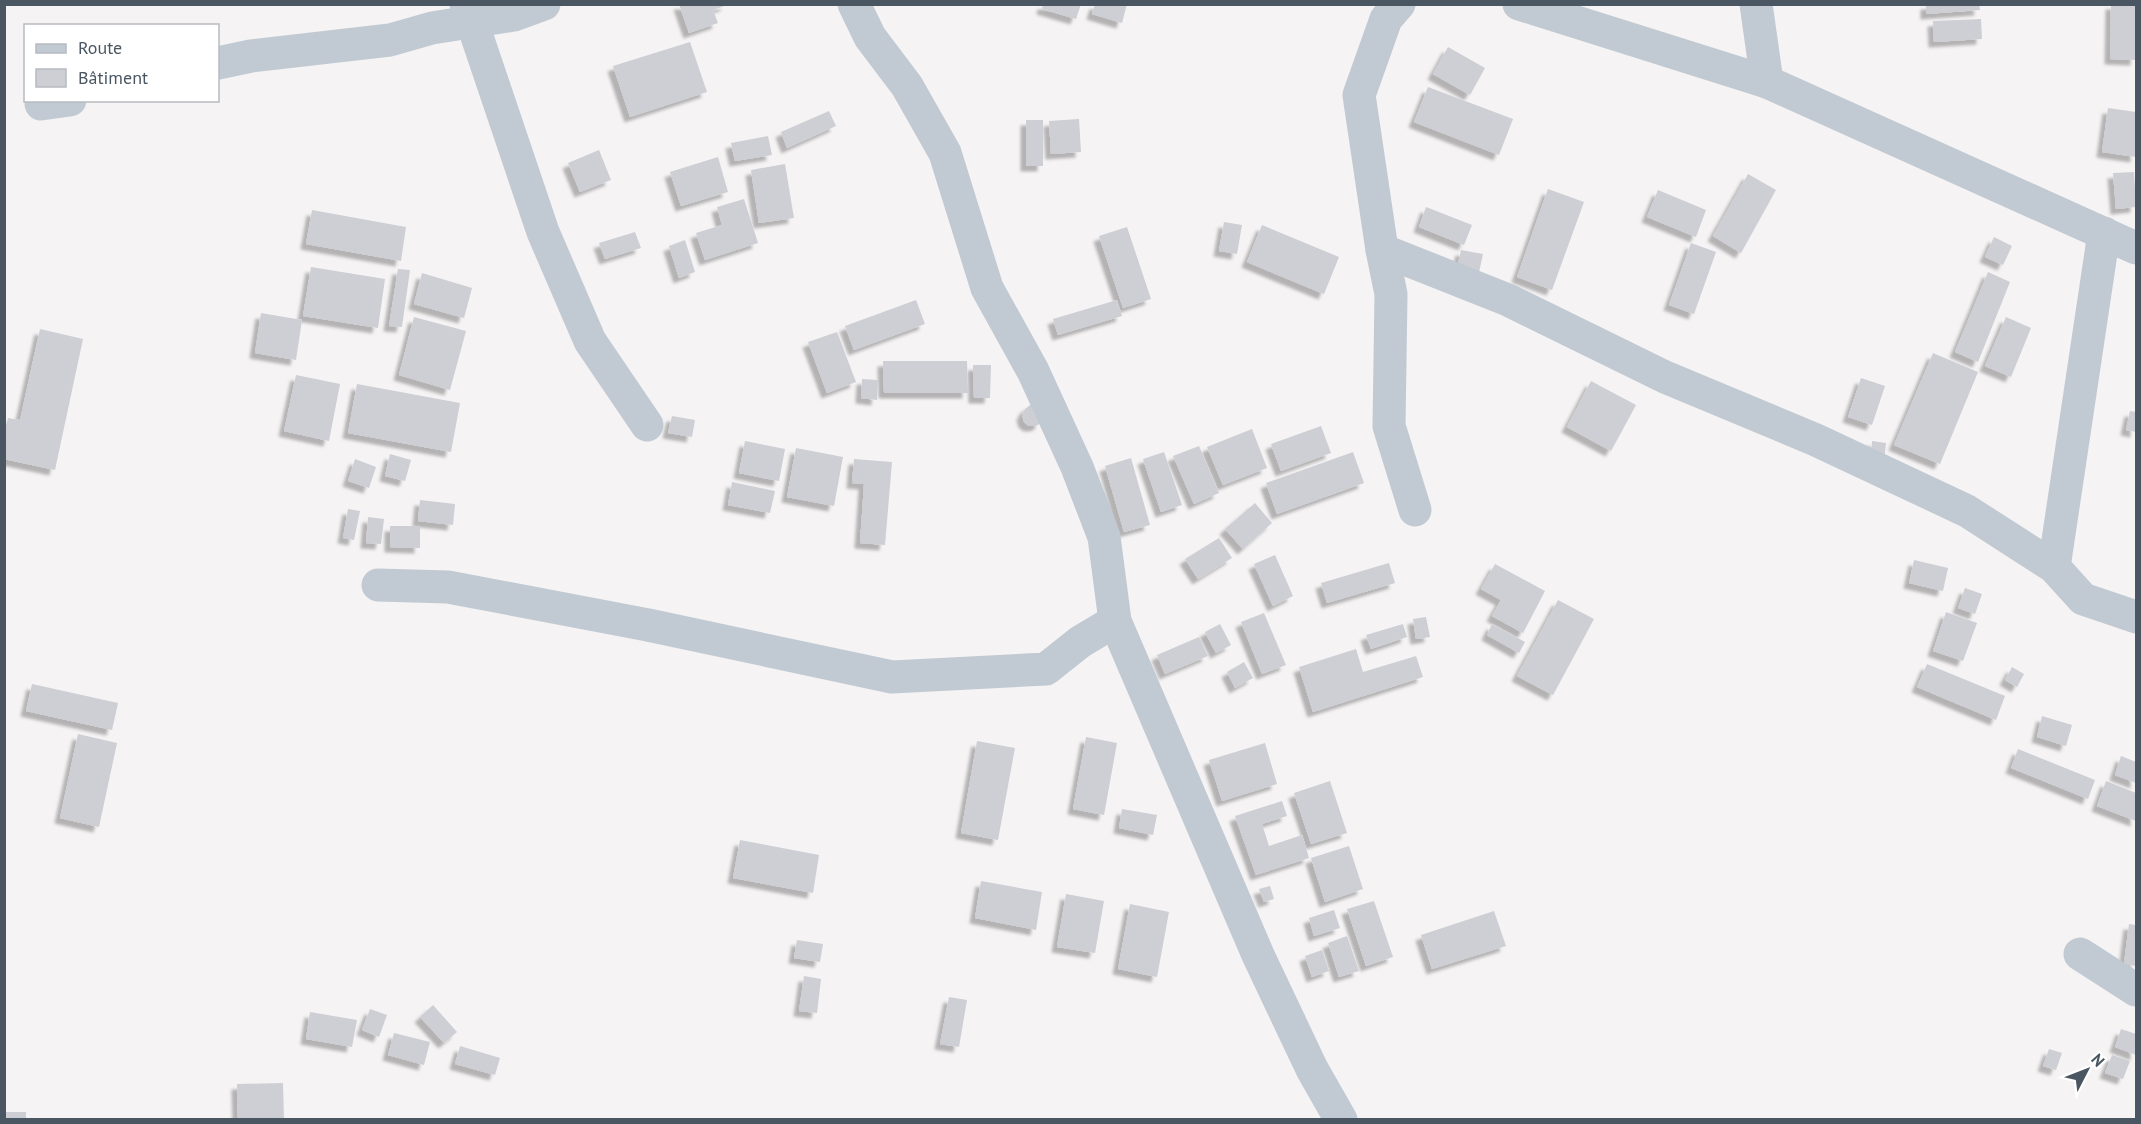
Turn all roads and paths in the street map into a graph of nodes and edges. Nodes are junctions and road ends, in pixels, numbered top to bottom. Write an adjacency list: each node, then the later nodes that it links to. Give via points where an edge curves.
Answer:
1 (544, 4): 6 (street, via 514,15)
2 (854, 4): 17 (street, via 870,37 907,86 945,153 987,288 1038,382 1104,537)
3 (1399, 4): 11 (street, via 1386,19 1359,95)
4 (1519, 4): 8 (street)
5 (1756, 4): 8 (street)
6 (470, 13): 7 (street, via 390,40); 12 (street, via 543,232 590,341)
7 (219, 63)
8 (1767, 82): 9 (street)
9 (2104, 233): 10 (street); 14 (street)
10 (2136, 248)
11 (1382, 250): 13 (street, via 1391,294 1389,426); 14 (street, via 1508,300 1665,377 1816,440 1967,511)
12 (647, 425)
13 (1415, 510)
14 (2054, 567): 16 (street, via 2083,599)
15 (378, 585): 17 (street, via 448,587 891,677 1046,669)
16 (2136, 617)
17 (1115, 621): 20 (street, via 1258,955 1312,1069)
18 (2080, 954): 19 (street)
19 (2136, 990)
20 (1341, 1119)

